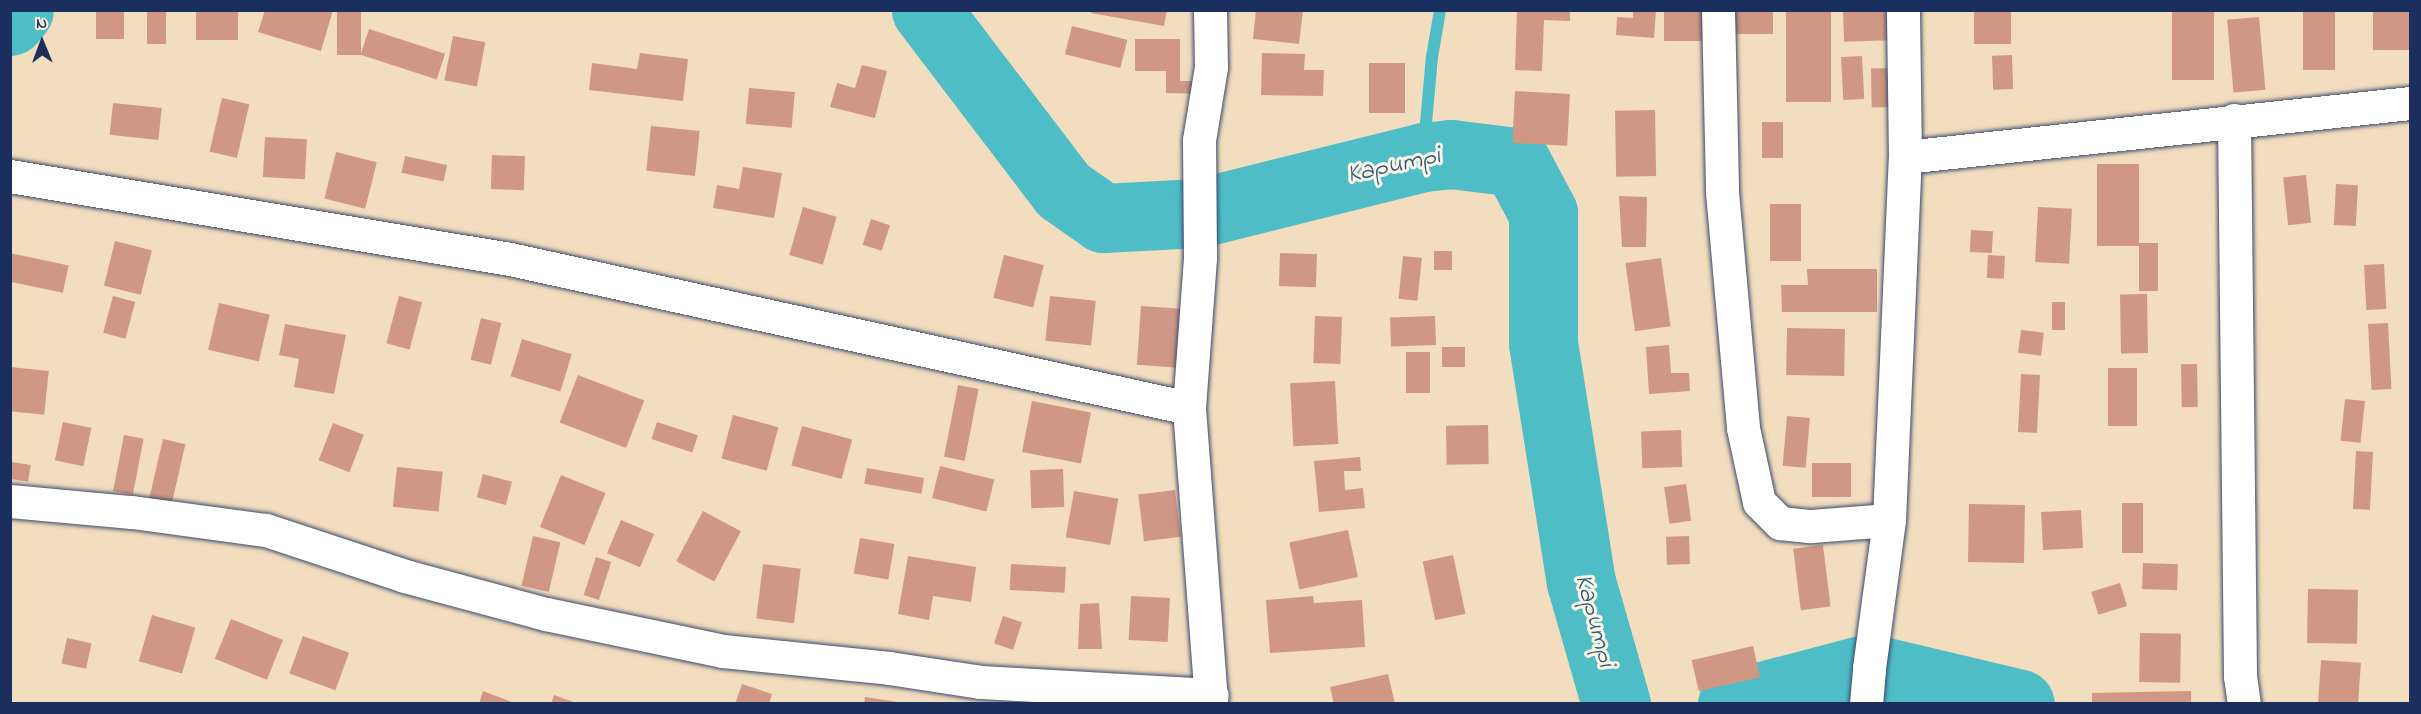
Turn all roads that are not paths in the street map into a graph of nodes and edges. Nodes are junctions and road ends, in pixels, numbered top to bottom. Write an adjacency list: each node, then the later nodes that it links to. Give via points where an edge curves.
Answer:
1 (1210, 10): 8 (street, via 1211,67 1199,140 1200,258)
2 (1718, 10): 10 (street, via 1722,192 1743,428 1759,502 1780,523 1811,526)
3 (1903, 10): 6 (street)
4 (2410, 103): 5 (street)
5 (2234, 120): 6 (street); 14 (street, via 2240,676)
6 (1905, 157): 10 (street)
7 (10, 176): 8 (street, via 510,259)
8 (1189, 408): 12 (street)
9 (10, 501): 11 (street, via 267,530 405,576 558,616 723,651 889,668)
10 (1889, 520): 13 (street)
11 (980, 693): 12 (street)
12 (1211, 699)
13 (1866, 704)
14 (2244, 704)

